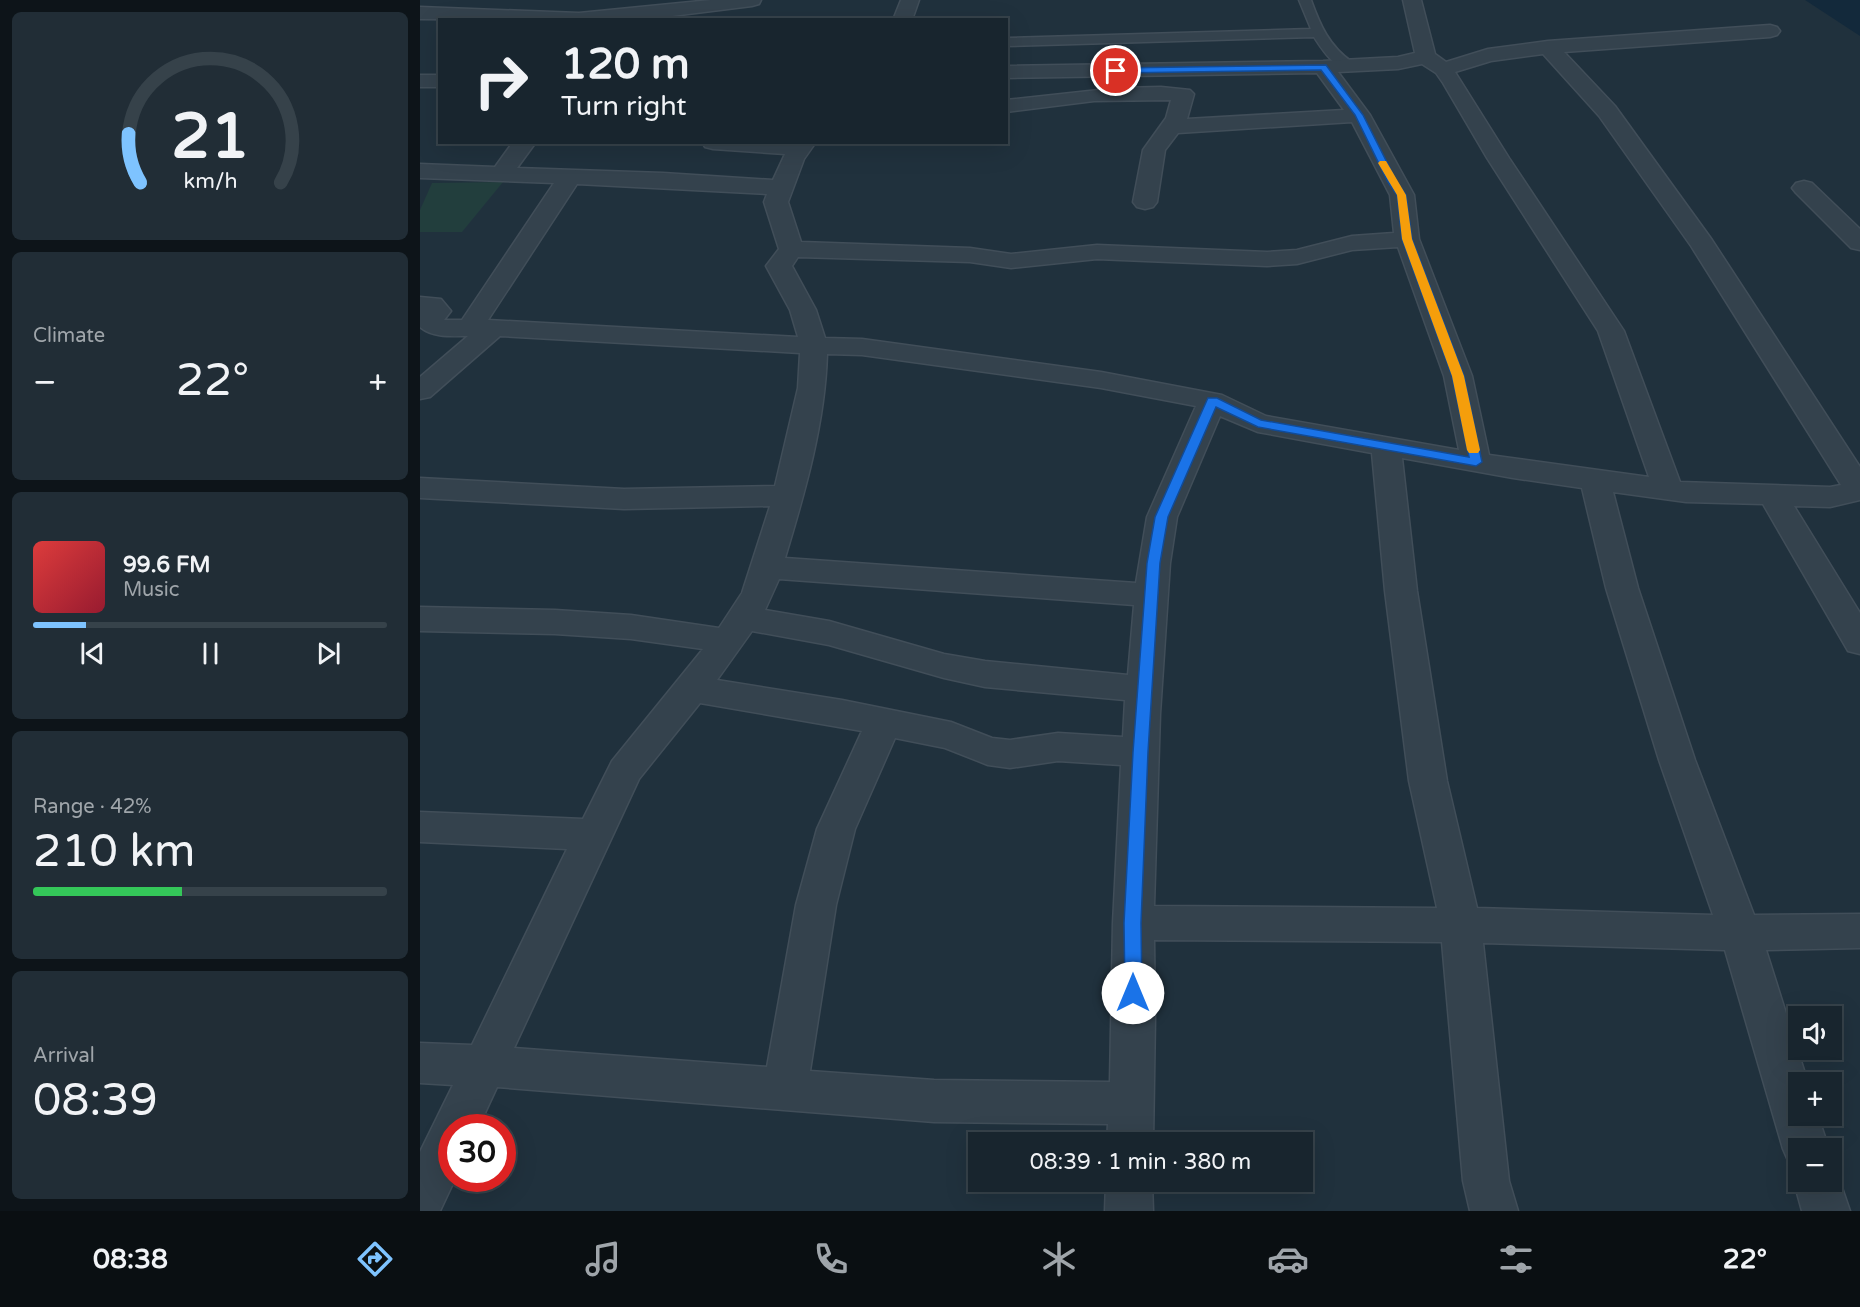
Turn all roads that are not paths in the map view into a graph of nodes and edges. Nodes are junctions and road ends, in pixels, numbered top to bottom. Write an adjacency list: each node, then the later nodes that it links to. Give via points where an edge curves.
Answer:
1 (482, 0): 8 (street)
2 (752, 0): 6 (street)
3 (910, 0): 11 (street)
4 (1305, 0): 13 (lane)
5 (1412, 0): 16 (street)
6 (673, 5): 10 (street)
7 (420, 14): 8 (street)
8 (466, 15): 9 (street)
9 (551, 18)
10 (586, 18)
11 (903, 18)
12 (1770, 31): 15 (street)
13 (1317, 33): 14 (lane); 17 (lane, via 1333,56)
14 (1008, 42)
15 (1548, 47): 16 (street); 46 (street, via 1607,111 1703,245)
16 (1434, 63): 17 (street); 45 (street, via 1611,331)
17 (1335, 66): 18 (street); 22 (street)
18 (1008, 72)
19 (420, 81): 20 (street)
20 (438, 81)
21 (1008, 106): 23 (street, via 1097,96 1183,94)
22 (1359, 115): 23 (street); 33 (street, via 1402,195)
23 (1172, 127): 32 (street, via 1154,150)
24 (524, 144): 27 (street)
25 (773, 144): 26 (street)
26 (803, 145): 30 (street, via 793,158)
27 (502, 173): 28 (street); 29 (street)
28 (570, 176): 30 (street); 37 (street)
29 (423, 177)
30 (782, 188): 35 (street, via 776,202)
31 (1804, 188): 34 (street)
32 (1145, 202)
33 (1407, 239): 35 (street, via 1352,243 1297,257 1267,259 1097,252 1011,261 970,255); 42 (street, via 1458,376)
34 (1860, 243)
35 (791, 249): 38 (street, via 778,266 803,309)
36 (420, 304): 37 (street, via 432,305 438,311 428,320 434,325)
37 (482, 328): 38 (street); 39 (street)
38 (814, 345): 40 (street, via 862,347 1101,380); 47 (street, via 812,388)
39 (420, 391)
40 (1212, 400): 41 (street, via 1258,423); 50 (street, via 1162,517)
41 (1386, 447): 42 (street); 61 (street, via 1401,591 1428,782)
42 (1476, 462): 43 (street)
43 (1595, 479): 45 (street); 63 (street, via 1622,588 1666,728)
44 (420, 488): 47 (street, via 624,499)
45 (1668, 489): 48 (street)
46 (1860, 490): 48 (street, via 1830,497)
47 (788, 496): 49 (street)
48 (1773, 496): 53 (street)
49 (766, 567): 50 (street); 52 (street, via 758,593)
50 (1151, 595): 55 (street)
51 (420, 620): 52 (street)
52 (736, 629): 54 (street); 55 (street, via 829,633 975,672)
53 (1860, 642)
54 (692, 689): 56 (street); 59 (street, via 625,771)
55 (1144, 689): 57 (street)
56 (884, 722): 57 (street, via 1010,754 1058,747); 66 (street, via 836,829 816,904)
57 (1140, 752): 60 (street)
58 (420, 827): 59 (street)
59 (594, 835): 65 (street)
60 (1133, 923): 61 (street); 68 (street)
61 (1461, 925): 63 (street); 75 (street, via 1486,1180)
62 (1860, 931): 63 (street)
63 (1740, 933): 69 (street)
64 (420, 1063): 65 (street)
65 (484, 1066): 66 (street); 67 (street)
66 (785, 1089): 68 (street)
67 (462, 1114)
68 (1131, 1123)
69 (1803, 1138)
70 (438, 1165): 73 (street)
71 (1129, 1192): 74 (street)
72 (1820, 1192): 76 (street)
73 (420, 1202)
74 (1129, 1211)
75 (1494, 1211)
76 (1826, 1211)

